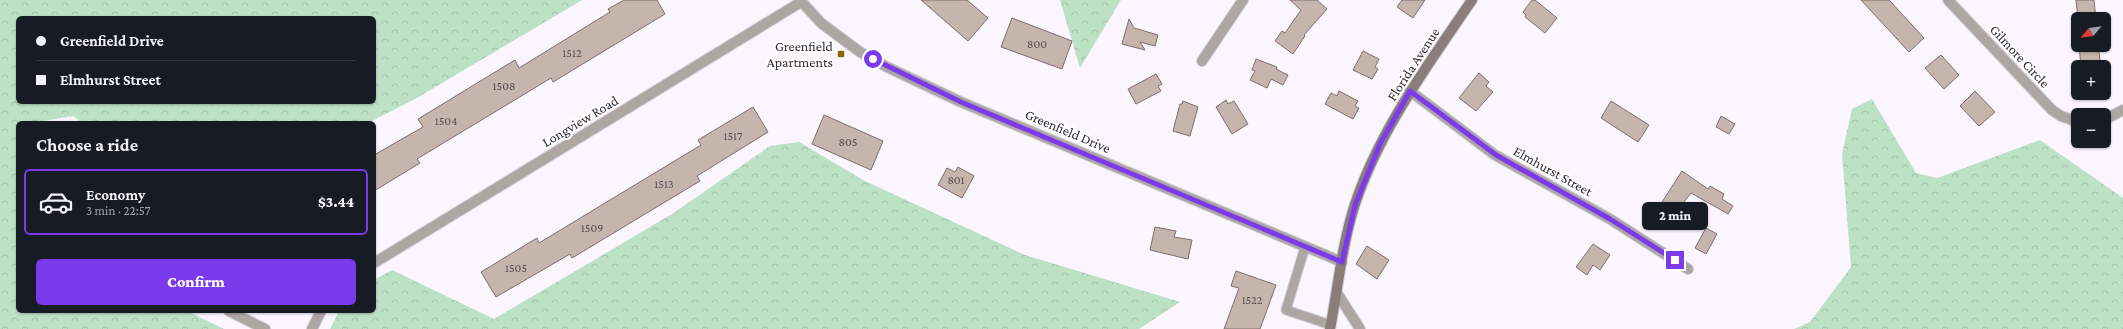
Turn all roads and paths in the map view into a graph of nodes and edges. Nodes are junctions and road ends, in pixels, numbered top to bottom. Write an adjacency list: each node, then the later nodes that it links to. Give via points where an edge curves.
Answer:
1 (1243, 0): 5 (street)
2 (1472, 0): 6 (main road, Florida Avenue)
3 (1948, 0): 9 (street, Gilmore Circle, via 2052,110)
4 (801, 1): 10 (street, Greenfield Drive, via 821,23 860,52 887,67 961,102); 11 (street, Longview Road)
5 (1202, 61)
6 (1410, 91): 12 (main road, Florida Avenue, via 1380,144 1355,205); 13 (street, Elmhurst Street, via 1496,155 1610,219)
7 (2123, 110): 8 (street)
8 (2111, 116)
9 (2071, 120)
10 (1305, 247): 12 (street, Greenfield Drive); 17 (lane, via 1286,310)
11 (376, 262)
12 (1342, 262): 14 (main road, Florida Avenue)
13 (1688, 269)
14 (1337, 293): 17 (main road, Florida Avenue); 20 (street)
15 (233, 313): 18 (street)
16 (320, 313): 19 (street)
17 (1331, 327)
18 (265, 329)
19 (312, 329)
20 (1360, 329)

